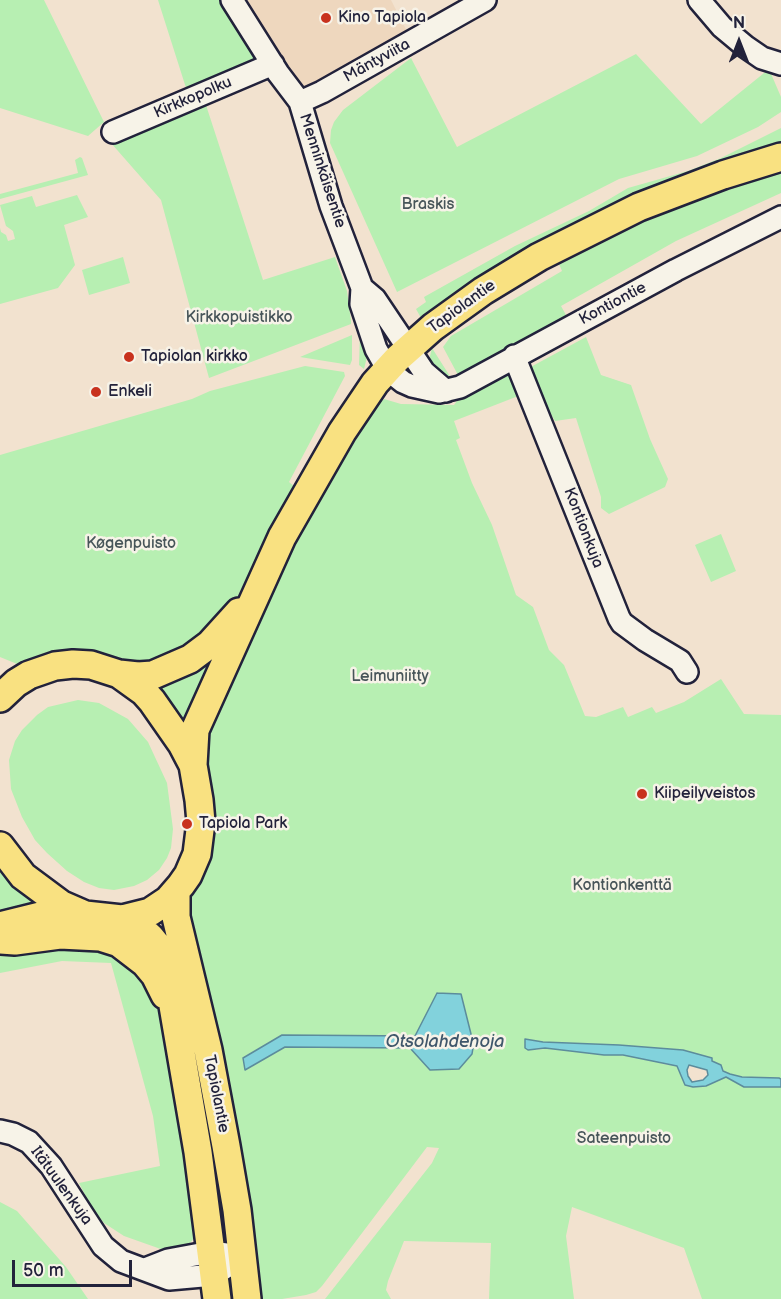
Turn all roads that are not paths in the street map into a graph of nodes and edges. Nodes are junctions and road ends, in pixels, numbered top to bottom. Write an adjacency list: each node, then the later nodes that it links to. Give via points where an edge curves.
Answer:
1 (232, 0): 4 (street, Menninkäisentie)
2 (485, 0): 6 (street, Mäntyviita)
3 (699, 0): 5 (street, via 746,47)
4 (273, 64): 6 (street, Menninkäisentie); 7 (street, Kirkkopolku)
5 (781, 64)
6 (300, 102): 10 (street, Menninkäisentie, via 331,206)
7 (113, 132)
8 (781, 157): 11 (main road, Tapiolantie, via 723,175 592,229 483,291)
9 (781, 217): 12 (street, Kontiontie)
10 (362, 288): 11 (street, Menninkäisentie, via 375,299); 13 (street, Menninkäisentie, via 361,304 376,349)
11 (410, 348): 13 (main road, Tapiolantie); 14 (street, via 424,372)
12 (514, 356): 14 (street, Kontiontie); 16 (street, Kontionkuja, via 619,618 632,631 681,661)
13 (388, 369): 14 (street, Kontiontie, via 412,386); 15 (main road, Tapiolantie, via 342,432 282,537)
14 (446, 391)
15 (257, 590): 17 (main road, Tapiolantie, via 227,627 190,659 153,675); 19 (main road, Tapiolantie, via 195,730)
16 (687, 672)
17 (119, 674): 18 (main road, via 91,665 55,666 29,675); 19 (main road, via 156,706)
18 (0, 698)
19 (193, 765): 21 (main road, via 200,840 191,869)
20 (0, 846): 22 (main road, via 36,887)
21 (176, 891): 23 (main road, via 150,912); 28 (main road, Tapiolantie, via 176,917 208,1050)
22 (78, 912): 23 (main road); 24 (main road, via 56,912)
23 (122, 919): 26 (main road, Tapiolantie, via 138,926 160,949)
24 (0, 926)
25 (0, 940): 26 (main road, via 81,935 119,943 155,975)
26 (172, 1009): 29 (main road, Tapiolantie, via 198,1152)
27 (0, 1131): 29 (street, Itätuulenkuja, via 29,1142 51,1166 103,1246 121,1261 145,1269 168,1260)
28 (242, 1257): 29 (street, Itätuulenkuja); 30 (main road, Tapiolantie)
29 (214, 1275)
30 (247, 1299)

